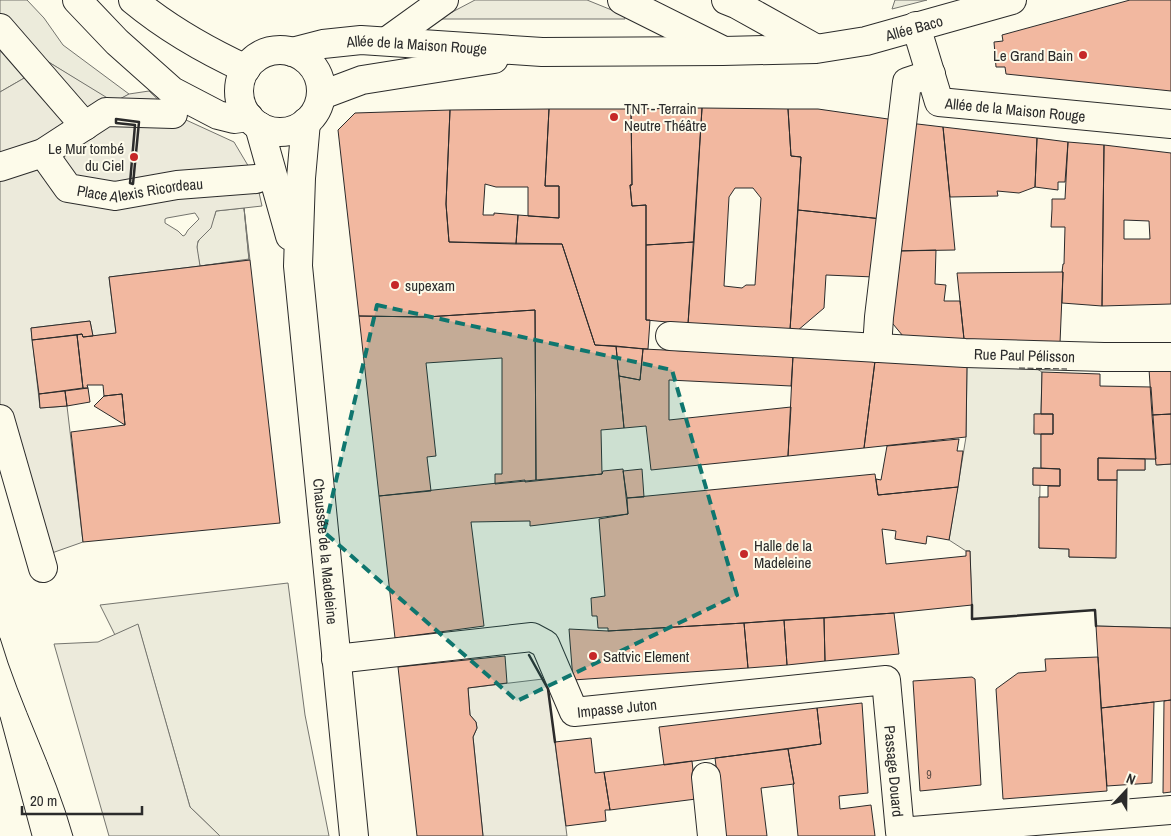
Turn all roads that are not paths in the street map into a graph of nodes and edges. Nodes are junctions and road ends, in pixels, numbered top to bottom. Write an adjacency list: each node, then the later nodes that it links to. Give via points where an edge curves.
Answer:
1 (77, 0): 18 (street, via 117,42 172,91 218,115)
2 (133, 0): 14 (street, via 174,31)
3 (444, 0): 9 (street)
4 (622, 0): 11 (street)
5 (726, 0): 10 (street)
6 (1012, 0): 7 (street, Allée Baco)
7 (916, 26): 10 (street, Allée Baco, via 866,41); 15 (street, Allée de la Maison Rouge)
8 (0, 28): 21 (street)
9 (387, 41): 12 (street, Allée de la Maison Rouge, via 323,44); 13 (street, Allée de la Maison Rouge)
10 (816, 49): 11 (street, Allée de la Maison Rouge)
11 (723, 51): 13 (street, Allée de la Maison Rouge)
12 (292, 52): 14 (street, via 274,50 263,54); 16 (street, via 312,65 321,82)
13 (542, 52): 16 (street, Allée de la Maison Rouge, via 362,80)
14 (246, 69): 18 (street, via 241,81 240,100)
15 (931, 74): 20 (street, Allée de la Maison Rouge, via 939,102); 27 (street, via 907,82)
16 (322, 95): 19 (street, via 315,113)
17 (173, 114): 21 (street, via 106,112)
18 (254, 121): 19 (street, via 283,132); 25 (street, Chaussée de la Madeleine)
19 (306, 122): 25 (street, Chaussée de la Madeleine)
20 (1171, 124)
21 (85, 126): 22 (street)
22 (43, 153): 23 (street); 24 (street, Place Alexis Ricordeau, via 68,188 115,196 177,185)
23 (0, 167)
24 (256, 180)
25 (298, 266): 31 (street, Chaussée de la Madeleine)
26 (670, 336): 27 (street, Rue Paul Pélisson)
27 (877, 348): 28 (street, Rue Paul Pélisson)
28 (1171, 357)
29 (0, 419): 30 (street)
30 (43, 568)
31 (336, 659): 32 (street, Impasse Juton, via 532,636 545,644 574,712); 35 (street, Chaussée de la Madeleine)
32 (886, 680): 34 (street, Passage Douard, via 900,832)
33 (706, 777): 36 (street)
34 (1171, 810)
35 (354, 836)
36 (712, 836)

